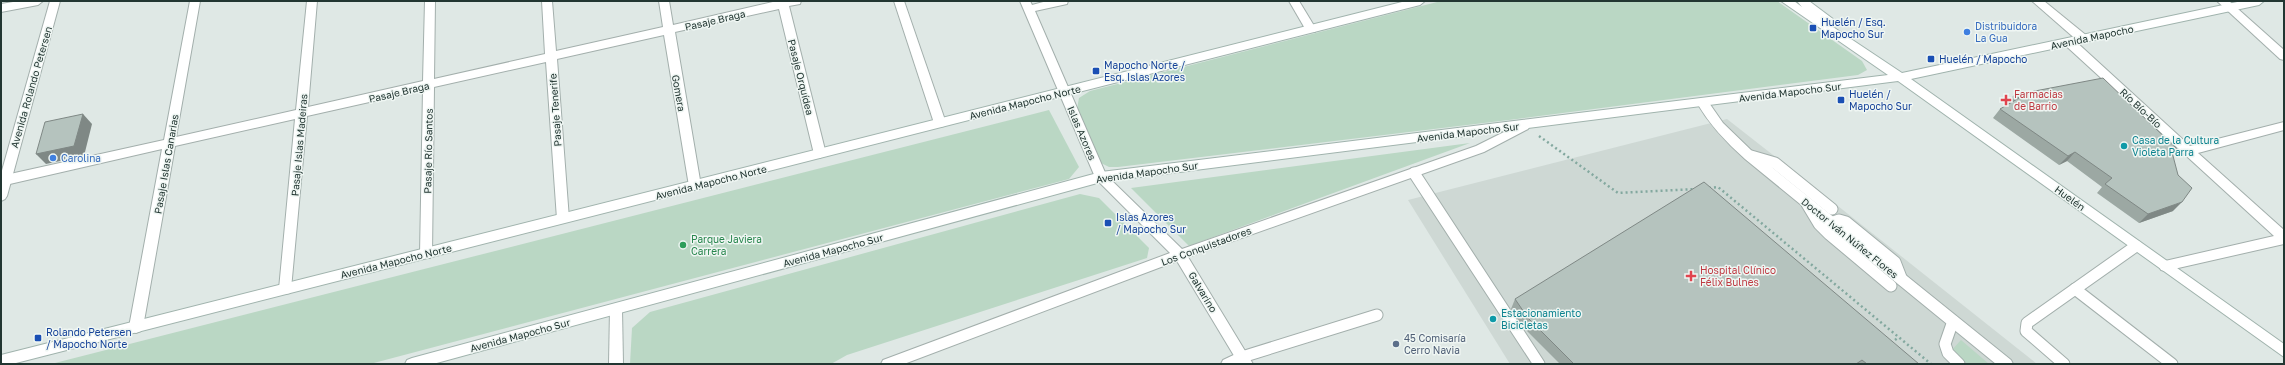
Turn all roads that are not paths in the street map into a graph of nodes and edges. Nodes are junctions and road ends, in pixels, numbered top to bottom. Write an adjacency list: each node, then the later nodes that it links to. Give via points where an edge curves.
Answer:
1 (38, 1): 20 (street)
2 (55, 1): 42 (street, Avenida Rolando Petersen)
3 (195, 1): 36 (street, Pasaje Islas Canarias)
4 (312, 1): 32 (street, Pasaje Islas Madeiras)
5 (430, 1): 29 (street, Pasaje Río Santos)
6 (547, 1): 27 (street, Pasaje Tenerife)
7 (664, 1): 22 (street, Gomera)
8 (796, 1): 17 (street, Pasaje Braga)
9 (900, 1): 33 (street)
10 (1063, 1): 19 (street)
11 (1294, 1): 21 (street)
12 (1420, 1): 21 (street, Avenida Mapocho Norte)
13 (1786, 1): 25 (street, Huelén)
14 (1802, 1): 25 (street, Huelén, via 1837,28)
15 (2037, 1): 23 (street)
16 (2260, 1): 18 (street, Avenida Mapocho)
17 (783, 2): 22 (street, Pasaje Braga); 38 (street, Pasaje Orquídea)
18 (2225, 4): 23 (street, Avenida Mapocho); 26 (street)
19 (1027, 5): 30 (street, Islas Azores)
20 (1, 8)
21 (1311, 29): 30 (street, Avenida Mapocho Norte)
22 (669, 30): 27 (street, Pasaje Braga); 43 (street, Gomera)
23 (2083, 39): 24 (street, Avenida Mapocho)
24 (2070, 42): 28 (street, Avenida Mapocho); 37 (street, Río Bío-Bío)
25 (1855, 46): 28 (street, Huelén)
26 (2284, 56)
27 (551, 57): 29 (street, Pasaje Braga); 46 (street, Pasaje Tenerife)
28 (1900, 77): 31 (street, Avenida Mapocho Sur); 48 (street, Huelén)
29 (429, 85): 32 (street, Pasaje Braga); 49 (street, Pasaje Río Santos)
30 (1064, 92): 33 (street, Avenida Mapocho Norte); 41 (street, Islas Azores)
31 (1703, 103): 34 (street, Avenida Mapocho Sur); 39 (street, Doctor Iván Núñez Flores, via 1713,121)
32 (302, 114): 36 (street, Pasaje Braga); 52 (street, Pasaje Islas Madeiras)
33 (940, 123): 38 (street, Avenida Mapocho Norte)
34 (1524, 126): 40 (street, Los Conquistadores, via 1480,149); 41 (street, Avenida Mapocho Sur)
35 (2284, 126): 37 (street)
36 (169, 144): 42 (street, Pasaje Braga); 57 (street, Pasaje Islas Canarias)
37 (2187, 151): 47 (street, Río Bío-Bío)
38 (820, 154): 43 (street, Avenida Mapocho Norte)
39 (1751, 156): 45 (lane, via 1775,163); 56 (street, Doctor Iván Núñez Flores, via 1807,204 1830,229 1896,283)
40 (1414, 173): 50 (street, Los Conquistadores); 65 (lane)
41 (1101, 177): 50 (street, Galvarino); 54 (street, Avenida Mapocho Sur)
42 (3, 180): 44 (street, Avenida Rolando Petersen)
43 (695, 186): 46 (street, Avenida Mapocho Norte)
44 (1, 196)
45 (1832, 209)
46 (563, 219): 49 (street, Avenida Mapocho Norte)
47 (2284, 238): 51 (street)
48 (2136, 246): 51 (street, Huelén); 53 (lane)
49 (426, 254): 52 (street, Avenida Mapocho Norte)
50 (1180, 255): 60 (street, Galvarino); 63 (street, Los Conquistadores)
51 (2165, 266): 58 (street, Huelén)
52 (285, 289): 57 (street, Avenida Mapocho Norte)
53 (2074, 289): 68 (lane, via 2027,323 2026,331 2034,340); 69 (lane)
54 (616, 308): 61 (street, Avenida Mapocho Sur); 62 (street)
55 (1376, 315): 60 (lane)
56 (1954, 321): 66 (lane, via 1944,339 1944,347); 67 (street, Doctor Iván Núñez Flores)
57 (136, 327): 59 (street, Avenida Mapocho Norte)
58 (2284, 351)
59 (1, 361)
60 (1244, 361): 64 (street)
61 (412, 364)
62 (616, 364)
63 (888, 364)
64 (1228, 364)
65 (1539, 364)
66 (1959, 364)
67 (2006, 364)
68 (2064, 364)
69 (2172, 364)

